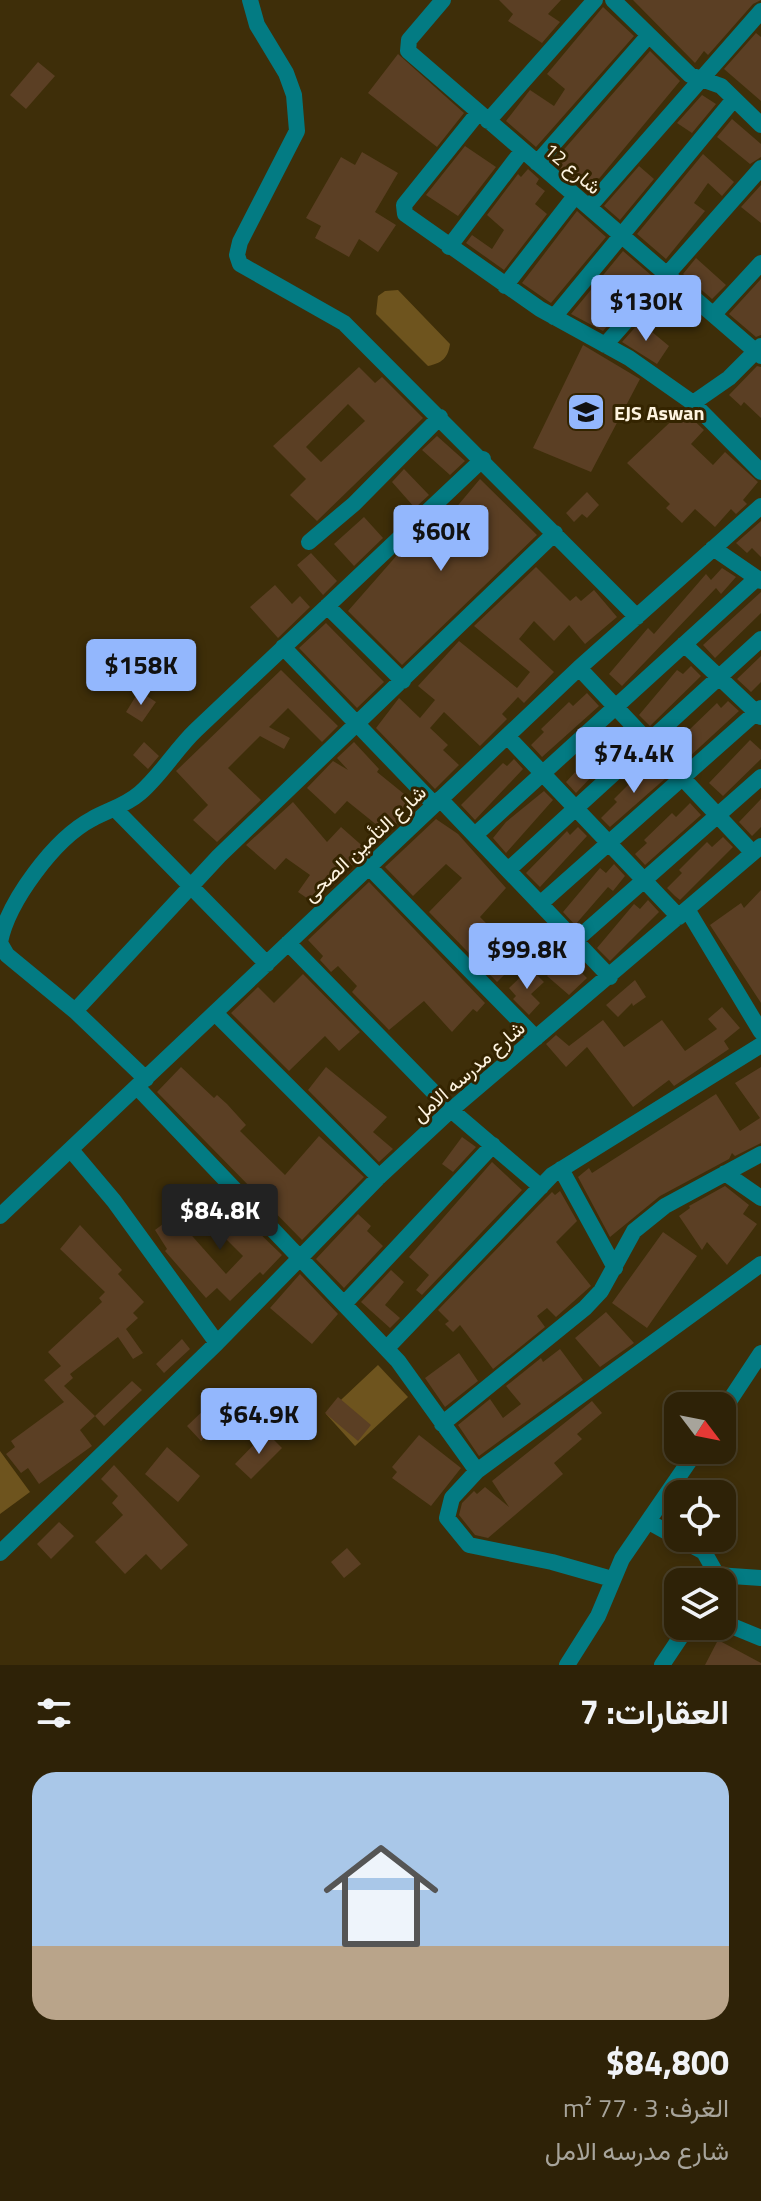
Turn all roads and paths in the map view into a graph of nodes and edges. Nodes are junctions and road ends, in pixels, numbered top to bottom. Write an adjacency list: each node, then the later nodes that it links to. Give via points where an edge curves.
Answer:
1 (250, 0): 25 (street, via 257,25 294,95 297,131 240,242 240,264 336,316)
2 (443, 0): 9 (street, شارع 12, via 409,40 408,51)
3 (595, 0): 9 (street)
4 (613, 0): 6 (street)
5 (761, 11): 7 (street)
6 (649, 35): 7 (street); 12 (street)
7 (700, 79): 8 (street, via 721,86); 14 (street)
8 (734, 99): 10 (street); 15 (street)
9 (483, 117): 11 (street, شارع 12); 16 (street, via 403,209)
10 (761, 125)
11 (522, 151): 12 (street, شارع 12); 16 (street)
12 (537, 163): 14 (street, شارع 12)
13 (761, 168): 18 (street)
14 (582, 202): 15 (street, شارع 12); 19 (street)
15 (621, 234): 18 (street, شارع 12); 21 (street)
16 (449, 247): 19 (street)
17 (761, 263): 20 (street)
18 (667, 274): 20 (street, شارع 12); 22 (street)
19 (505, 286): 21 (street)
20 (714, 314): 23 (street, شارع 12)
21 (554, 317): 22 (street)
22 (605, 345): 24 (street)
23 (759, 351): 24 (street)
24 (693, 403): 27 (street)
25 (440, 417): 26 (street); 30 (street)
26 (483, 459): 29 (street); 33 (street)
27 (761, 472)
28 (761, 506): 31 (street, شارع التأمين الصحى)
29 (555, 533): 34 (street); 40 (street)
30 (309, 542)
31 (713, 548): 32 (street); 34 (street, شارع التأمين الصحى)
32 (759, 580): 36 (street)
33 (327, 606): 37 (street); 40 (street)
34 (637, 617): 38 (street, شارع التأمين الصحى)
35 (761, 639): 39 (street)
36 (684, 644): 39 (street); 41 (street)
37 (283, 647): 43 (street); 51 (street, via 188,738 140,793)
38 (579, 668): 41 (street); 44 (street, شارع التأمين الصحى)
39 (719, 677): 42 (street); 45 (street)
40 (403, 681): 43 (street)
41 (615, 707): 45 (street); 46 (street)
42 (759, 712): 48 (street)
43 (357, 725): 49 (street); 59 (street)
44 (507, 736): 46 (street); 49 (street, شارع التأمين الصحى)
45 (649, 742): 48 (street); 50 (street)
46 (543, 773): 50 (street); 53 (street)
47 (761, 777): 52 (street)
48 (682, 778): 52 (street); 54 (street)
49 (437, 802): 53 (street); 56 (street, شارع التأمين الصحى)
50 (576, 808): 54 (street); 57 (street)
51 (116, 810): 59 (street); 63 (street, via 90,820 57,849 24,887 4,921)
52 (718, 815): 55 (street); 58 (street)
53 (475, 835): 57 (street)
54 (609, 843): 58 (street); 60 (street)
55 (757, 849): 61 (street, شارع مدرسه الامل)
56 (368, 866): 64 (street, شارع التأمين الصحى); 70 (street)
57 (508, 870): 60 (street)
58 (644, 880): 61 (street); 62 (street)
59 (189, 887): 65 (street); 67 (street)
60 (540, 904): 62 (street)
61 (683, 913): 66 (street, شارع مدرسه الامل); 69 (street)
62 (575, 941): 66 (street)
63 (0, 943): 67 (street, via 7,955)
64 (288, 943): 65 (street, شارع التأمين الصحى); 73 (street)
65 (267, 964): 68 (street, شارع التأمين الصحى)
66 (610, 977): 70 (street, شارع مدرسه الامل)
67 (75, 1011): 72 (street)
68 (216, 1014): 72 (street, شارع التأمين الصحى); 79 (street)
69 (761, 1032)
70 (536, 1038): 73 (street, شارع مدرسه الامل)
71 (761, 1045): 77 (street)
72 (142, 1083): 75 (street, شارع التأمين الصحى); 83 (street)
73 (451, 1110): 74 (street); 79 (street, شارع مدرسه الامل)
74 (493, 1145): 80 (street); 86 (street)
75 (71, 1150): 82 (street, شارع التأمين الصحى); 87 (street)
76 (761, 1154): 78 (street)
77 (561, 1169): 80 (street); 85 (street)
78 (725, 1173): 81 (street); 85 (street, via 665,1206 634,1231)
79 (379, 1177): 83 (street, شارع مدرسه الامل)
80 (541, 1187): 88 (street)
81 (761, 1198)
82 (0, 1216)
83 (300, 1256): 86 (street); 87 (street, شارع مدرسه الامل)
84 (761, 1264): 93 (street)
85 (615, 1268): 91 (street, via 585,1308)
86 (345, 1303): 88 (street)
87 (217, 1343): 96 (street, شارع مدرسه الامل)
88 (387, 1348): 91 (street)
89 (761, 1353): 90 (street)
90 (735, 1392)
91 (442, 1424): 93 (street)
92 (688, 1464): 94 (street)
93 (477, 1471): 99 (street, via 463,1483 448,1512 453,1529 469,1545)
94 (649, 1522): 95 (street); 99 (street)
95 (664, 1530)
96 (0, 1553)
97 (736, 1578): 98 (street)
98 (761, 1578)
99 (612, 1579): 103 (street, via 598,1616)
100 (736, 1628): 101 (street)
101 (761, 1638)
102 (679, 1640): 104 (street)
103 (567, 1665)
104 (662, 1665)

